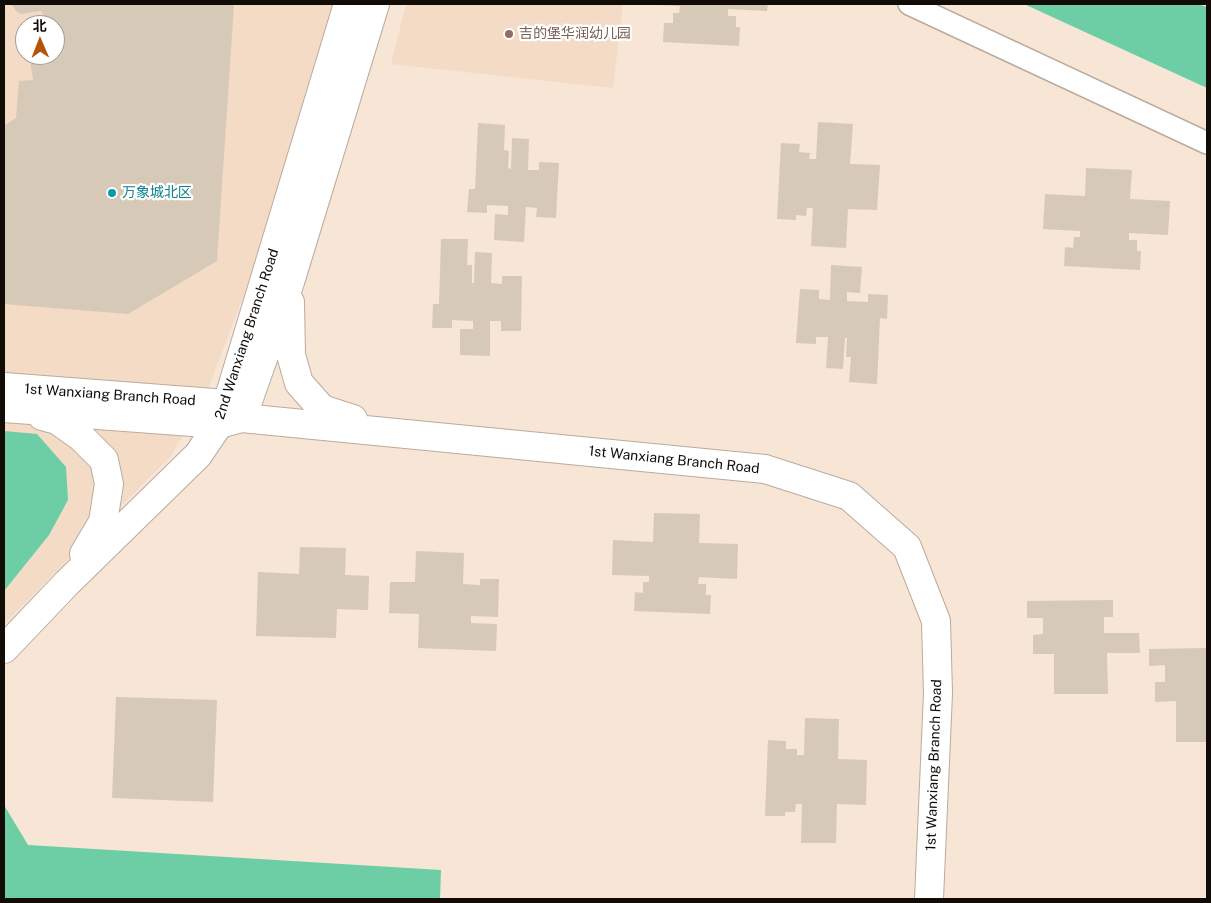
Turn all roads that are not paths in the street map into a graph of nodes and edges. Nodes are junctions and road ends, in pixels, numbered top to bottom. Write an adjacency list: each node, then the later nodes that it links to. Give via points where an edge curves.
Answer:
1 (348, 4): 7 (street, 2nd Wanxiang Branch Road)
2 (375, 4): 5 (street, 2nd Wanxiang Branch Road)
3 (909, 4): 4 (street)
4 (1207, 143)
5 (290, 282): 7 (street, 2nd Wanxiang Branch Road); 8 (street, via 291,349 299,383 322,409)
6 (6, 401): 7 (street, 1st Wanxiang Branch Road); 9 (street, via 57,420 81,437 104,460 109,484 103,522)
7 (229, 415): 8 (street, 1st Wanxiang Branch Road); 9 (street, 2nd Wanxiang Branch Road, via 198,455)
8 (387, 432): 11 (street, 1st Wanxiang Branch Road, via 765,469 849,496 907,547 936,620 938,693)
9 (67, 583): 10 (street, 2nd Wanxiang Branch Road)
10 (4, 649)
11 (929, 899)

